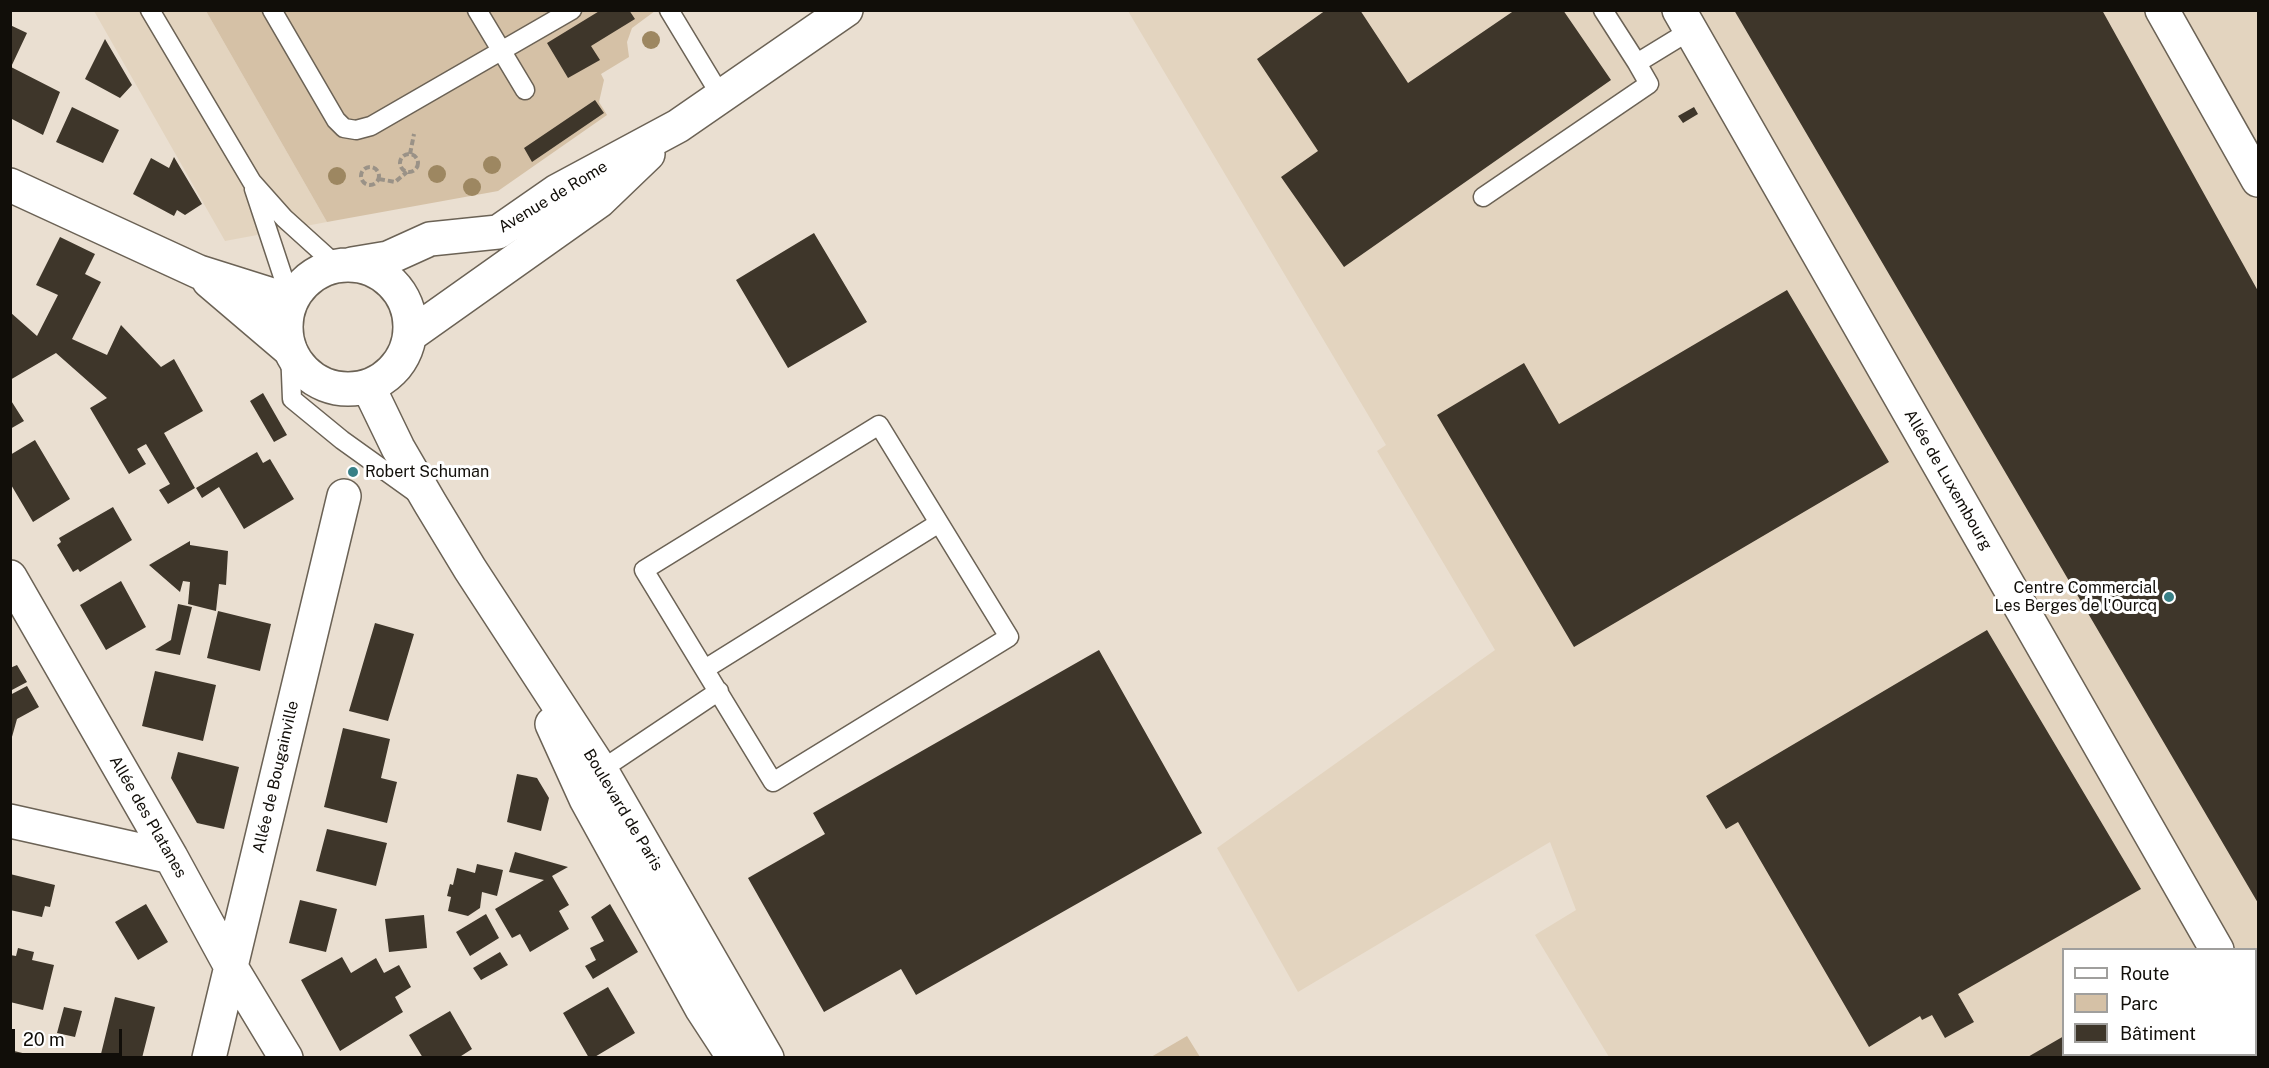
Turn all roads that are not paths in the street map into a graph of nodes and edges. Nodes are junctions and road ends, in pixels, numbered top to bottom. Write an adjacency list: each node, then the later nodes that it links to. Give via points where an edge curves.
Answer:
1 (150, 10): 16 (lane)
2 (272, 10): 10 (lane, via 336,120 352,130 371,126)
3 (477, 10): 10 (lane)
4 (572, 10): 10 (lane)
5 (669, 10): 13 (lane)
6 (846, 10): 13 (street, Avenue de Rome)
7 (1603, 10): 11 (lane)
8 (2162, 10): 15 (street)
9 (1685, 20): 11 (lane); 36 (street, Allée de Luxembourg)
10 (502, 51): 12 (lane)
11 (1637, 63): 18 (lane, via 1649,84)
12 (525, 90)
13 (722, 96): 14 (street, Avenue de Rome)
14 (678, 126): 19 (street, Avenue de Rome, via 557,190 498,232 430,239 388,258); 22 (street, Avenue de Rome, via 599,201)
15 (2259, 180)
16 (252, 182): 19 (lane, via 284,218); 21 (lane)
17 (10, 185): 20 (street)
18 (1484, 196)
19 (344, 265): 21 (street, via 317,272); 22 (street, via 372,268 390,280 403,296 410,314)
20 (199, 272): 21 (street); 23 (street)
21 (291, 301): 23 (street, via 286,317)
22 (410, 335): 24 (street, via 406,352 396,367 384,379)
23 (290, 350): 24 (street, via 313,379 330,387 349,390); 26 (lane, via 292,399 342,441)
24 (368, 386): 26 (street, Boulevard de Paris)
25 (344, 496): 37 (street, Allée de Bougainville)
26 (430, 503): 28 (street, Boulevard de Paris)
27 (939, 523): 30 (lane); 30 (lane, via 879,425 644,570); 31 (lane, via 1009,637 774,782)
28 (470, 568): 32 (street, Boulevard de Paris); 33 (street, Boulevard de Paris)
29 (10, 577): 35 (street, Allée des Platanes)
30 (705, 669): 31 (lane)
31 (719, 692): 33 (lane)
32 (540, 698): 33 (street, via 586,773); 40 (street, Boulevard de Paris, via 586,799 702,1009)
33 (601, 770): 41 (street, Boulevard de Paris)
34 (10, 821): 35 (street)
35 (171, 857): 37 (street, Allée des Platanes)
36 (2216, 948)
37 (231, 967): 38 (street, Allée de Bougainville); 39 (street, Allée des Platanes)
38 (209, 1058)
39 (286, 1058)
40 (734, 1058)
41 (767, 1058)

